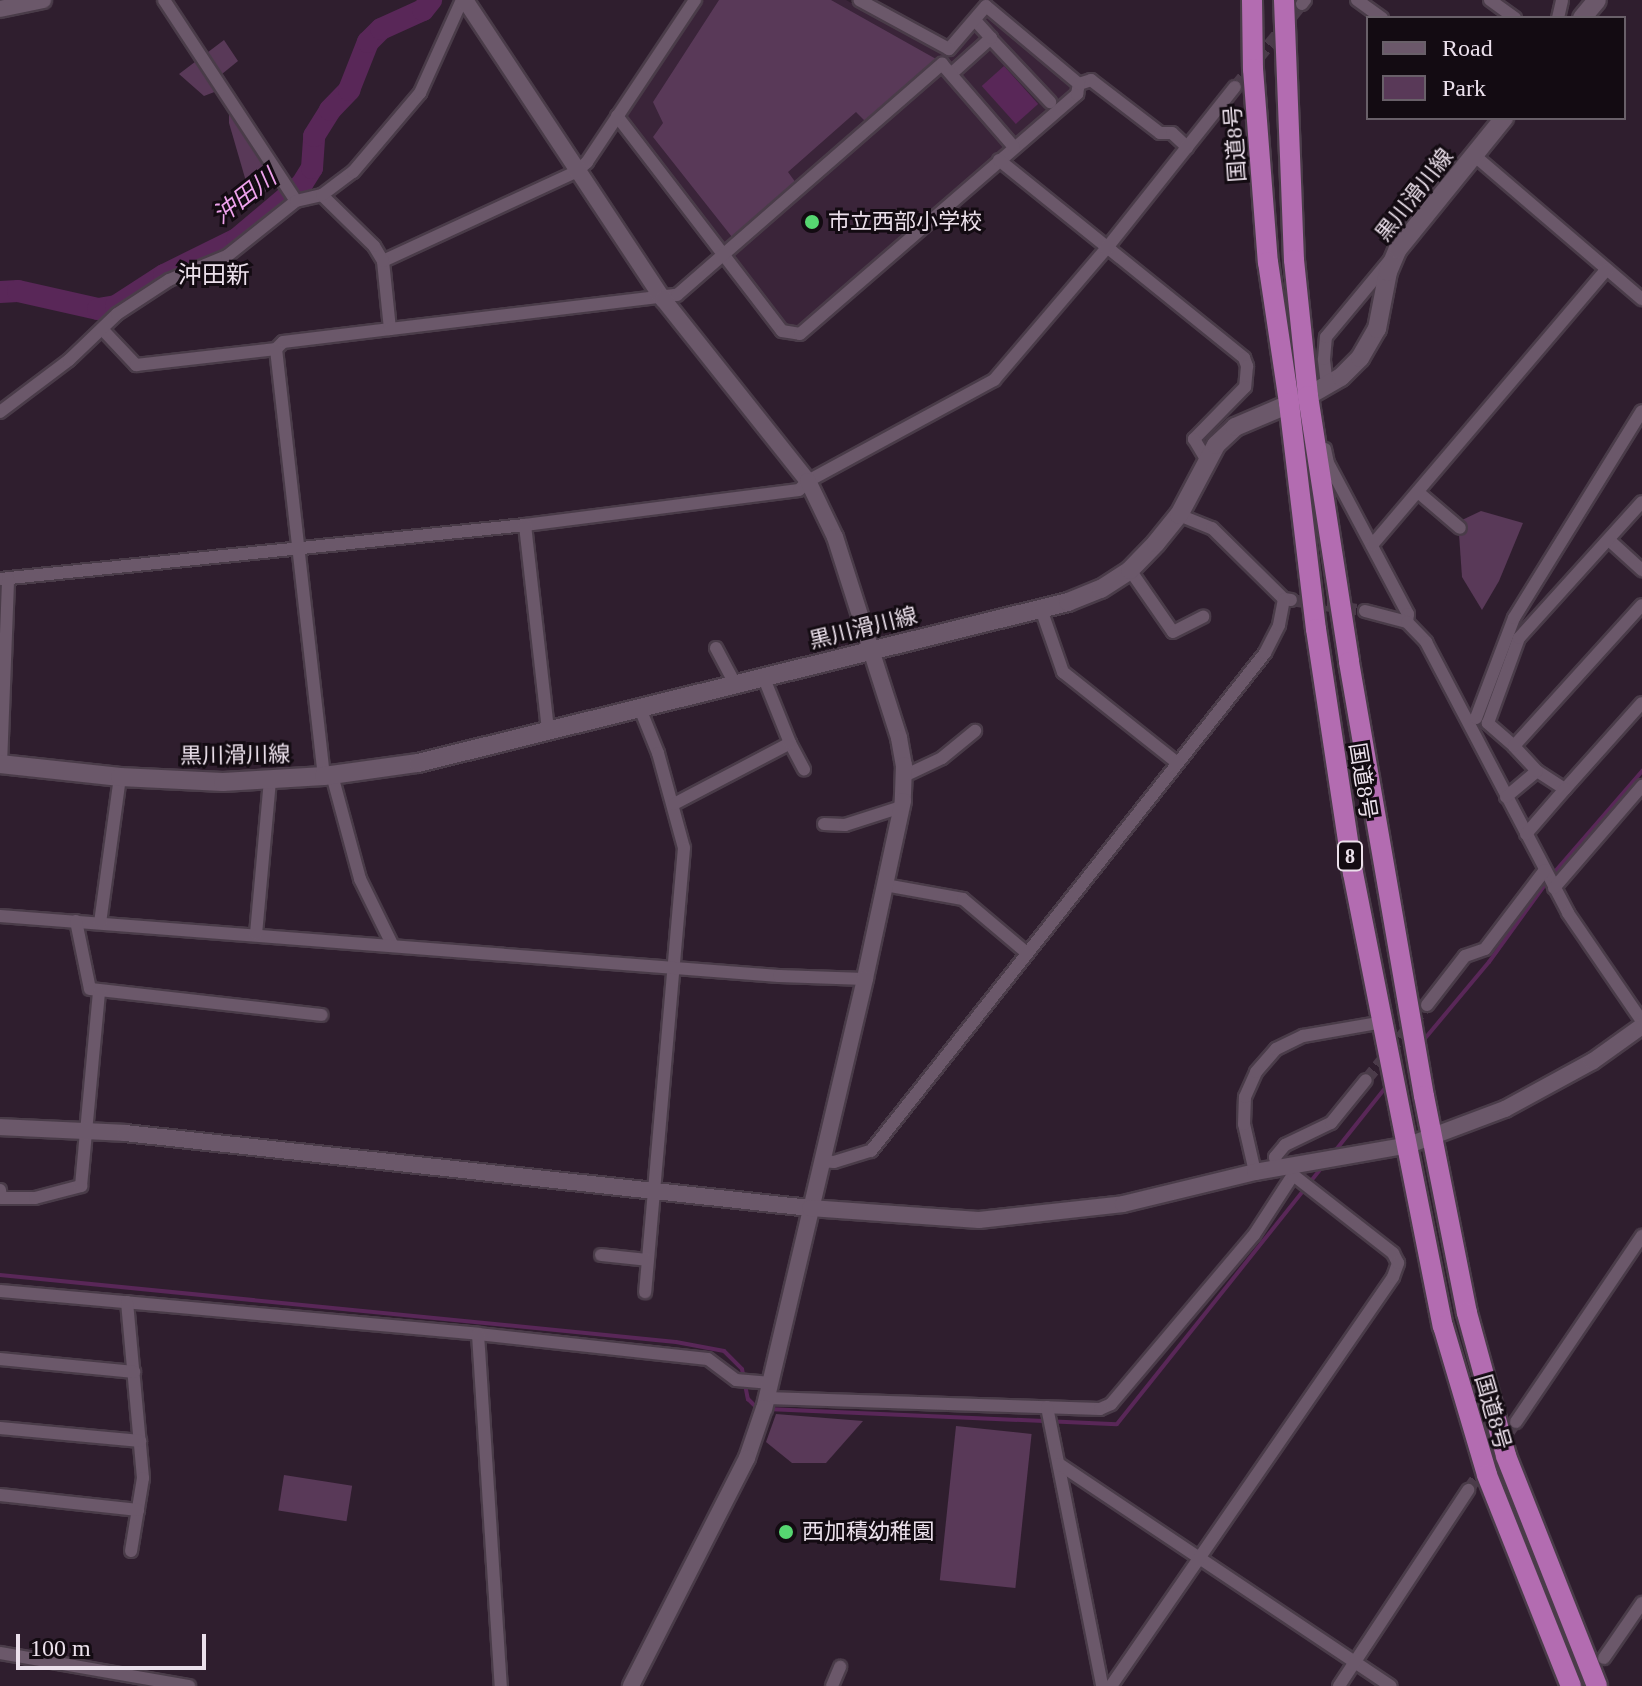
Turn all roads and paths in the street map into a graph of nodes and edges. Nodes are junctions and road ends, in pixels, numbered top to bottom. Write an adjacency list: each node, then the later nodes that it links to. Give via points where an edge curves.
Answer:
1 (43, 0): 11 (street)
2 (164, 0): 29 (street)
3 (463, 0): 27 (street); 28 (street, via 420,93 353,172)
4 (695, 0): 21 (street)
5 (859, 0): 15 (street, via 949,49)
6 (1252, 0): 40 (highway, 国道8号 / 8, via 1268,262)
7 (1357, 0): 12 (street)
8 (1490, 0): 13 (street)
9 (1597, 0): 14 (main road)
10 (1297, 1): 40 (highway, 国道8号 / 8, via 1294,260)
11 (0, 9)
12 (1379, 16)
13 (1512, 16)
14 (1584, 16)
15 (975, 20): 16 (street); 18 (street, via 986,6)
16 (990, 38): 17 (street); 20 (street)
17 (951, 74): 23 (street); 32 (street, via 942,64)
18 (1079, 84): 23 (street, via 1077,94); 24 (street, via 1091,80)
19 (1235, 87): 24 (street)
20 (1050, 102)
21 (617, 116): 27 (street); 32 (street)
22 (1502, 120): 25 (main road, 黒川滑川線)
23 (1014, 147): 26 (street)
24 (1187, 147): 30 (street)
25 (1475, 156): 31 (main road, 黒川滑川線); 34 (street)
26 (999, 160): 30 (street); 32 (street, via 800,334 782,331)
27 (576, 172): 33 (street); 35 (street)
28 (322, 195): 29 (street); 33 (street)
29 (296, 201): 37 (street, via 227,256 169,280)
30 (1106, 249): 43 (street, via 1244,358 1245,387 1194,439); 44 (street, via 994,380)
31 (1398, 249): 40 (street, via 1326,337 1324,359); 40 (main road, 黒川滑川線, via 1377,329 1360,358)
32 (726, 255): 35 (street, via 677,295)
33 (383, 261): 38 (street)
34 (1607, 269): 36 (street); 45 (street)
35 (663, 299): 38 (street); 44 (street)
36 (1642, 299)
37 (102, 329): 39 (street, via 136,365); 42 (street)
38 (390, 329): 39 (street, via 283,342)
39 (276, 349): 52 (street)
40 (1310, 394): 43 (main road, 黒川滑川線, via 1235,427); 51 (street, via 1328,463); 102 (highway, 国道8号 / 8, via 1316,629 1353,873); 107 (highway, 国道8号 / 8, via 1359,723)
41 (1642, 411): 68 (street, via 1514,618)
42 (0, 412)
43 (1207, 461): 47 (main road, 黒川滑川線)
44 (808, 481): 48 (street, via 799,490); 63 (street, via 835,537)
45 (1418, 492): 49 (street); 51 (street)
46 (1642, 502): 50 (street)
47 (1179, 515): 53 (main road, 黒川滑川線); 73 (street, via 1212,528 1288,599 1265,653)
48 (525, 525): 52 (street); 69 (street)
49 (1460, 528)
50 (1609, 540): 54 (street); 72 (street, via 1519,638 1488,723)
51 (1372, 545): 60 (street, via 1408,614)
52 (299, 547): 55 (street); 77 (street)
53 (1130, 570): 57 (main road, 黒川滑川線, via 1101,589); 59 (street, via 1173,632)
54 (1642, 570)
55 (4, 578): 61 (street)
56 (1642, 605): 72 (street)
57 (1041, 609): 63 (main road, 黒川滑川線); 73 (street, via 1063,672)
58 (1365, 611): 60 (street)
59 (1203, 617)
60 (1407, 622): 83 (street, via 1426,642)
61 (3, 639): 74 (street)
62 (716, 648): 65 (street)
63 (871, 651): 64 (main road, 黒川滑川線); 78 (street, via 899,738)
64 (763, 676): 65 (main road, 黒川滑川線); 71 (street)
65 (735, 683): 67 (main road, 黒川滑川線)
66 (1642, 703): 82 (street)
67 (639, 706): 69 (main road, 黒川滑川線); 84 (street)
68 (1476, 718)
69 (548, 729): 77 (main road, 黒川滑川線, via 418,763)
70 (975, 731): 78 (street, via 942,758)
71 (790, 743): 75 (street); 84 (street)
72 (1514, 746): 76 (street)
73 (1176, 762): 96 (street)
74 (0, 764): 79 (main road, 黒川滑川線)
75 (804, 769)
76 (1537, 771): 82 (street); 83 (street)
77 (328, 776): 80 (main road, 黒川滑川線); 95 (street, via 360,879)
78 (904, 776): 85 (street)
79 (120, 777): 80 (main road, 黒川滑川線); 93 (street)
80 (270, 780): 94 (street)
81 (1642, 786): 90 (street)
82 (1565, 789): 87 (street)
83 (1506, 797): 87 (street)
84 (674, 804): 97 (street, via 684,848)
85 (901, 807): 86 (street, via 845,825); 89 (street)
86 (824, 824)
87 (1526, 834): 88 (street)
88 (1545, 870): 90 (street); 100 (street, via 1485,949 1465,956)
89 (885, 885): 96 (street, via 963,899); 98 (street)
90 (1554, 888): 103 (street)
91 (0, 916): 92 (street)
92 (76, 921): 93 (street); 99 (street, via 90,989)
93 (100, 923): 94 (street)
94 (256, 934): 95 (street)
95 (392, 944): 97 (street)
96 (1027, 953): 109 (street, via 871,1151)
97 (675, 967): 98 (street); 113 (street)
98 (865, 979): 109 (street)
99 (99, 992): 101 (street); 106 (street)
100 (1427, 1005)
101 (322, 1015)
102 (1383, 1022): 108 (highway, 国道8号 / 8); 111 (street, via 1303,1036 1276,1049 1256,1072 1245,1097 1244,1124)
103 (1642, 1023): 107 (street, via 1593,1061 1541,1091)
104 (1366, 1080): 110 (street, via 1331,1123 1285,1145 1275,1157)
105 (0, 1127): 106 (street)
106 (89, 1131): 112 (street, via 81,1186 35,1198 1,1198); 113 (street)
107 (1432, 1136): 108 (street); 149 (highway, 国道8号 / 8, via 1467,1313 1506,1456)
108 (1409, 1145): 110 (street); 148 (highway, 国道8号 / 8, via 1443,1326 1487,1475)
109 (821, 1161): 114 (street)
110 (1287, 1170): 111 (street); 125 (street, via 1254,1235 1111,1404 1100,1409); 134 (street, via 1393,1253 1398,1263)
111 (1255, 1172): 114 (street, via 1123,1204 979,1220)
112 (0, 1190)
113 (654, 1190): 114 (street); 117 (street)
114 (810, 1208): 124 (street)
115 (1642, 1236): 126 (street)
116 (601, 1255): 117 (street)
117 (648, 1260): 119 (street)
118 (0, 1291): 120 (street)
119 (645, 1292)
120 (127, 1302): 121 (street); 123 (street)
121 (478, 1334): 124 (street, via 708,1359 736,1380); 141 (street)
122 (0, 1359): 123 (street)
123 (134, 1372): 128 (street)
124 (769, 1391): 125 (street); 142 (street, via 747,1458)
125 (1047, 1407): 129 (street)
126 (1516, 1422)
127 (0, 1428): 128 (street)
128 (140, 1441): 132 (street, via 143,1478)
129 (1059, 1464): 134 (street); 144 (street)
130 (1468, 1490): 138 (street)
131 (0, 1495): 132 (street)
132 (138, 1510): 133 (street)
133 (131, 1551)
134 (1200, 1558): 138 (street); 145 (street)
135 (1642, 1603): 137 (street)
136 (0, 1653): 140 (street)
137 (1604, 1658)
138 (1355, 1663): 146 (street); 147 (street)
139 (840, 1667): 143 (street)
140 (189, 1686)
141 (501, 1686)
142 (627, 1686)
143 (832, 1686)
144 (1102, 1686)
145 (1111, 1686)
146 (1339, 1686)
147 (1390, 1686)
148 (1571, 1686)
149 (1597, 1686)

